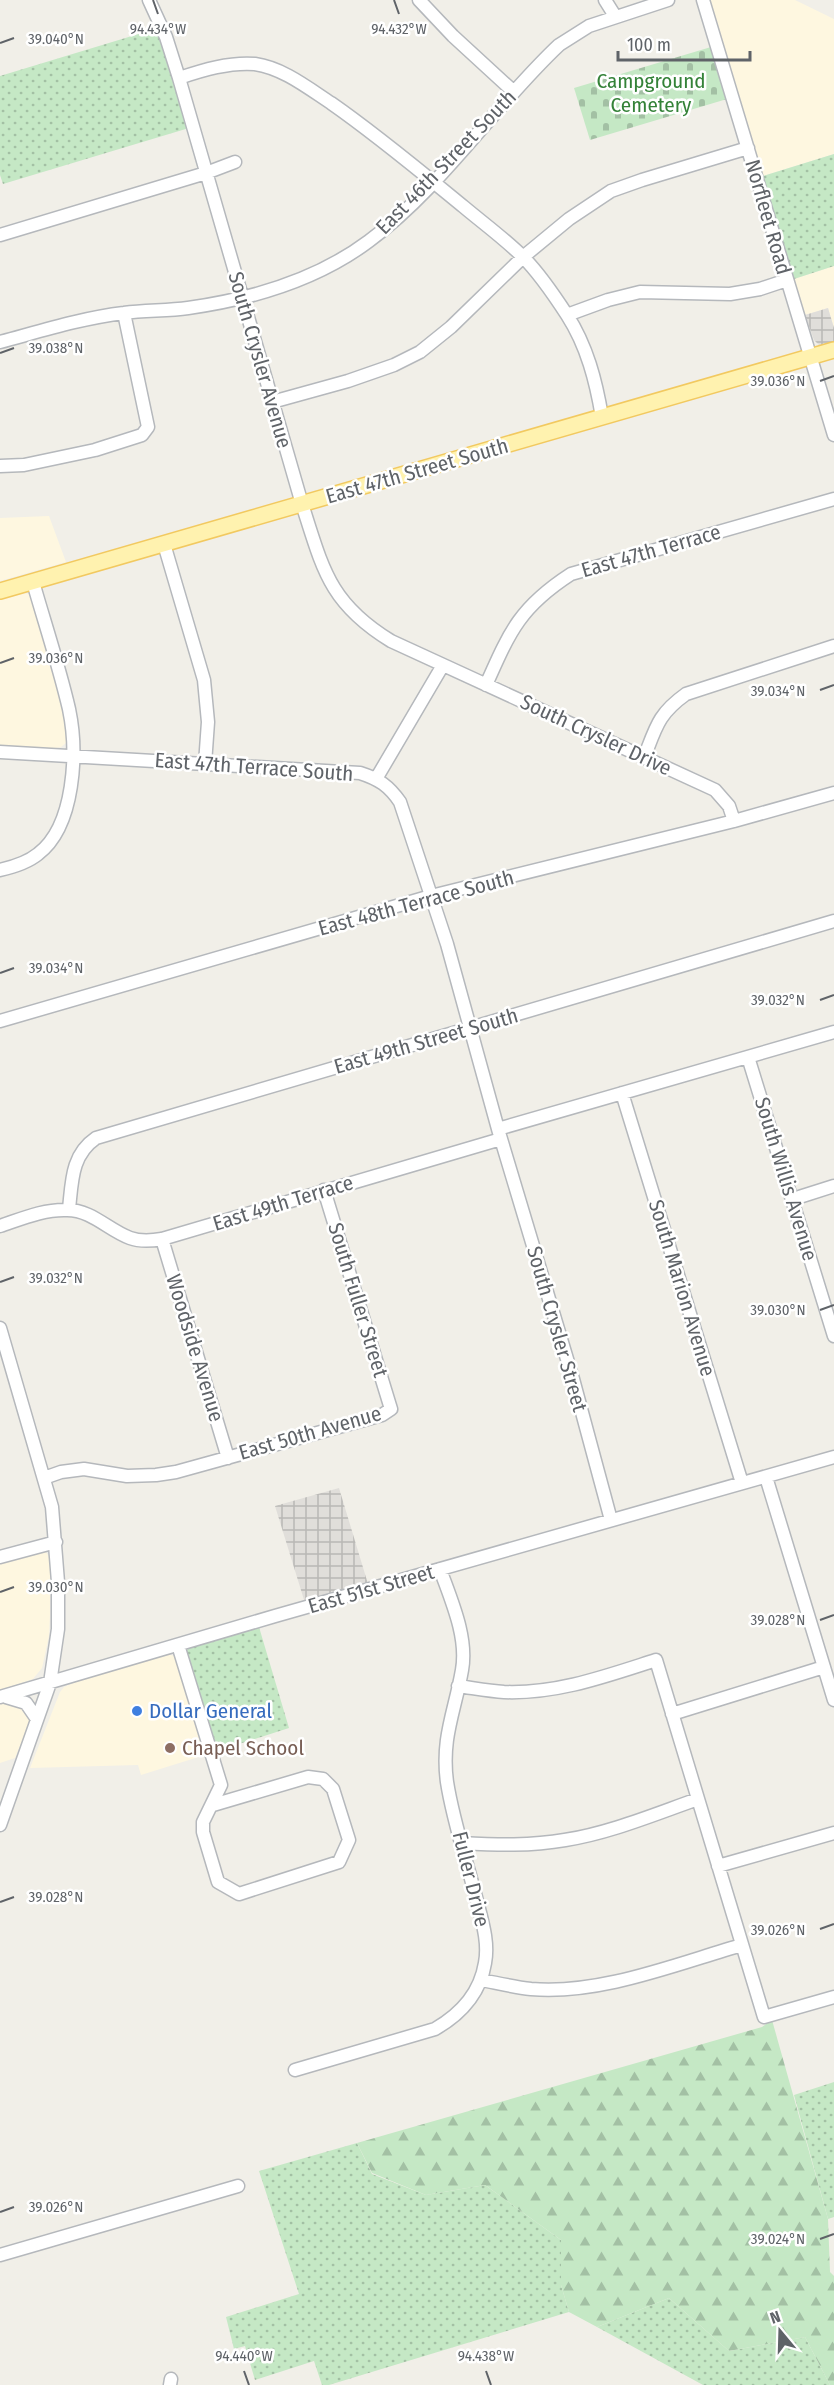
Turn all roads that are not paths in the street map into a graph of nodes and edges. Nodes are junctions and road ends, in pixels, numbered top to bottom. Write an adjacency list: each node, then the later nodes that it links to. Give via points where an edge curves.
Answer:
1 (149, 0): 7 (street, South Crysler Avenue)
2 (419, 0): 8 (street)
3 (605, 0): 6 (street)
4 (668, 0): 6 (street, East 46th Street South)
5 (703, 0): 9 (street, Norfleet Road)
6 (615, 16): 8 (street, East 46th Street South, via 589,26 559,45)
7 (179, 78): 11 (street, South Crysler Avenue); 12 (street, via 231,65 254,64 275,69 348,115)
8 (514, 92): 12 (street, East 46th Street South)
9 (748, 148): 14 (street, via 611,192); 15 (street, Norfleet Road)
10 (235, 162): 11 (street)
11 (206, 173): 13 (street); 16 (street, South Crysler Avenue)
12 (433, 181): 14 (street); 16 (street, East 46th Street South, via 391,224 344,258 295,282)
13 (0, 235)
14 (523, 256): 18 (street); 22 (street, via 445,333 420,352 348,381)
15 (787, 280): 18 (street, via 730,294 640,292); 21 (street, Norfleet Road)
16 (241, 297): 17 (street, East 46th Street South, via 187,308); 22 (street, South Crysler Avenue)
17 (124, 313): 19 (street, East 46th Street South, via 72,322); 25 (street, via 148,427 142,435 95,450)
18 (567, 315): 23 (street, via 591,365)
19 (0, 342)
20 (834, 350): 21 (main road, East 47th Street South)
21 (810, 357): 23 (main road, East 47th Street South); 24 (street, Norfleet Road)
22 (272, 402): 27 (street, South Crysler Avenue)
23 (602, 417): 27 (main road, East 47th Street South)
24 (834, 435)
25 (0, 466)
26 (834, 499): 33 (street, East 47th Terrace, via 572,574 546,591 521,616)
27 (302, 504): 28 (main road, East 47th Street South); 32 (street, South Crysler Avenue, via 324,572 356,616 391,641)
28 (164, 544): 29 (main road, East 47th Street South); 37 (street, via 204,680 208,722)
29 (33, 582): 30 (main road, East 47th Street South); 35 (street, via 69,711)
30 (0, 591)
31 (834, 646): 36 (street, via 686,694 658,720)
32 (443, 665): 33 (street, South Crysler Drive); 38 (street, East 47th Terrace South)
33 (486, 685): 36 (street, South Crysler Drive)
34 (0, 752): 35 (street, East 47th Terrace South)
35 (73, 756): 37 (street, East 47th Terrace South); 41 (street, via 64,817 55,837 25,862)
36 (644, 758): 40 (street, South Crysler Drive, via 715,790 729,806)
37 (205, 764): 38 (street, East 47th Terrace South, via 360,773)
38 (376, 778): 42 (street, South Crysler Street, via 400,802)
39 (834, 793): 40 (street, East 48th Terrace South)
40 (734, 821): 42 (street, East 48th Terrace South)
41 (0, 870)
42 (431, 896): 44 (street, East 48th Terrace South); 45 (street, South Crysler Street)
43 (834, 921): 45 (street, East 49th Street South)
44 (0, 1021)
45 (470, 1028): 49 (street, South Crysler Street); 53 (street, East 49th Street South, via 96,1138 76,1159)
46 (834, 1032): 47 (street, East 49th Terrace)
47 (748, 1057): 48 (street, East 49th Terrace); 52 (street, South Willis Avenue)
48 (622, 1093): 49 (street, East 49th Terrace); 63 (street, South Marion Avenue)
49 (499, 1134): 51 (street, East 49th Terrace); 64 (street, South Crysler Street)
50 (834, 1186): 52 (street)
51 (324, 1190): 55 (street, East 49th Terrace); 58 (street, South Fuller Street)
52 (793, 1199): 57 (street, South Willis Avenue)
53 (69, 1209): 54 (street); 55 (street, East 49th Terrace, via 93,1216 132,1239)
54 (0, 1226)
55 (162, 1239): 59 (street, Woodside Avenue)
56 (0, 1328): 62 (street)
57 (834, 1336)
58 (391, 1409): 59 (street, East 50th Avenue, via 382,1415)
59 (228, 1458): 62 (street, East 50th Avenue, via 156,1476 127,1476 84,1468)
60 (834, 1458): 61 (street)
61 (766, 1477): 63 (street, East 51st Street); 69 (street)
62 (44, 1478): 65 (street)
63 (742, 1483): 64 (street, East 51st Street)
64 (611, 1520): 67 (street, East 51st Street)
65 (56, 1542): 66 (street); 70 (street, via 58,1629)
66 (0, 1557)
67 (440, 1569): 68 (street, East 51st Street); 71 (street, Fuller Drive, via 462,1640 463,1669)
68 (178, 1645): 70 (street, East 51st Street); 77 (street, via 220,1785)
69 (824, 1667): 73 (street); 74 (street)
70 (50, 1683): 72 (street, East 51st Street); 75 (street)
71 (458, 1686): 74 (street, via 503,1692 548,1690 656,1660); 80 (street, Fuller Drive, via 444,1758)
72 (1, 1696): 75 (street, via 23,1701)
73 (834, 1700)
74 (672, 1714): 76 (street)
75 (37, 1719): 78 (street)
76 (698, 1799): 80 (street, via 565,1840 517,1846); 81 (street)
77 (213, 1805): 77 (street, via 203,1822 205,1840 218,1882 239,1894 339,1862 349,1840 333,1789 323,1779 308,1777)
78 (0, 1825)
79 (834, 1833): 81 (street)
80 (462, 1843): 83 (street, Fuller Drive, via 485,1933 486,1961)
81 (718, 1866): 82 (street)
82 (742, 1945): 83 (street, via 588,1986 531,1989); 84 (street, via 764,2017)
83 (481, 1980): 85 (street, Fuller Drive, via 465,2007 435,2029)
84 (834, 1997)
85 (295, 2070)
86 (238, 2186): 87 (street)
87 (0, 2255)

